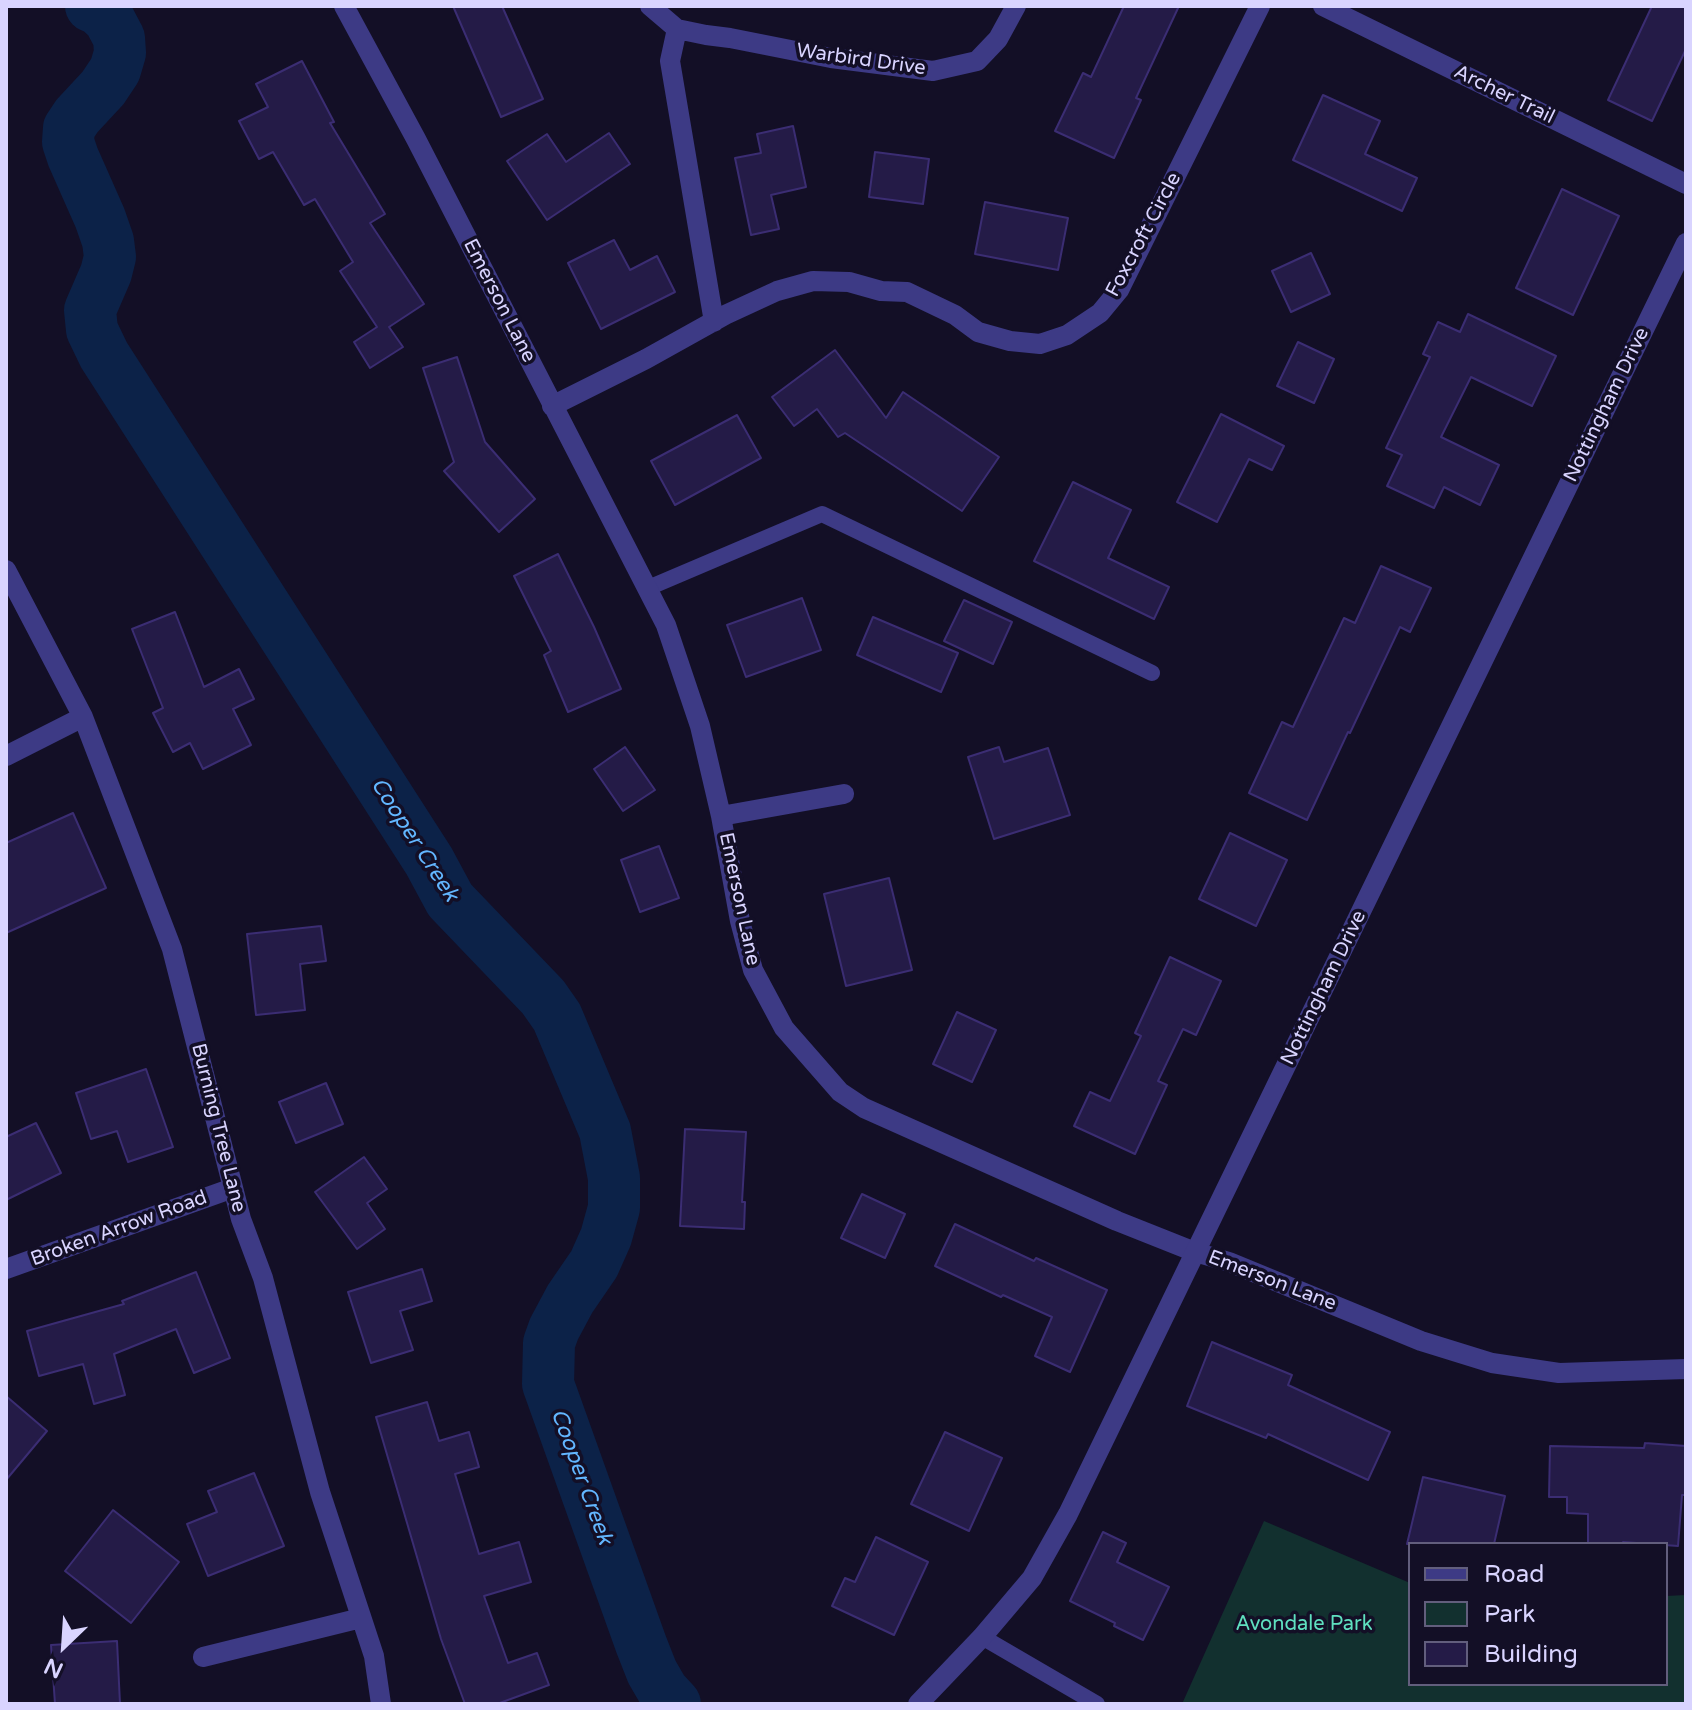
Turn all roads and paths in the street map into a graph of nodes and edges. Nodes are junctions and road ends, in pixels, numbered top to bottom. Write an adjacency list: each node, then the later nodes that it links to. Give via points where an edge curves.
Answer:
1 (344, 6): 10 (street, Emerson Lane)
2 (650, 6): 6 (street, Warbird Drive)
3 (1016, 6): 6 (street, Warbird Drive, via 998,39 977,61 933,71)
4 (1260, 6): 9 (street, Foxcroft Circle, via 1119,290 1100,313 1067,335 1040,344 1010,341 978,332 907,292 849,282 813,281 777,291)
5 (1323, 6): 7 (street, Archer Trail)
6 (677, 29): 9 (street, via 670,61)
7 (1686, 184)
8 (1686, 243): 19 (street, Nottingham Drive)
9 (714, 322): 10 (street, Foxcroft Circle)
10 (552, 406): 12 (street, Emerson Lane)
11 (6, 570): 14 (street, Burning Tree Lane)
12 (648, 588): 13 (lane, via 822,514); 17 (street, Emerson Lane, via 700,726)
13 (1152, 673)
14 (83, 717): 15 (street); 18 (street, Burning Tree Lane, via 172,949)
15 (6, 756)
16 (844, 794): 17 (street)
17 (721, 816): 19 (street, Emerson Lane, via 753,970 784,1028 840,1092 864,1108)
18 (233, 1188): 20 (street, Broken Arrow Road); 22 (street, Burning Tree Lane)
19 (1195, 1252): 21 (street, Emerson Lane, via 1421,1341 1492,1363 1559,1373); 23 (street, Nottingham Drive, via 1068,1514 1032,1578)
20 (6, 1269)
21 (1686, 1369)
22 (361, 1618): 24 (street); 25 (street, Burning Tree Lane, via 374,1656)
23 (982, 1637): 26 (street, Nottingham Drive); 27 (lane)
24 (203, 1657)
25 (381, 1704)
26 (918, 1704)
27 (1097, 1704)

